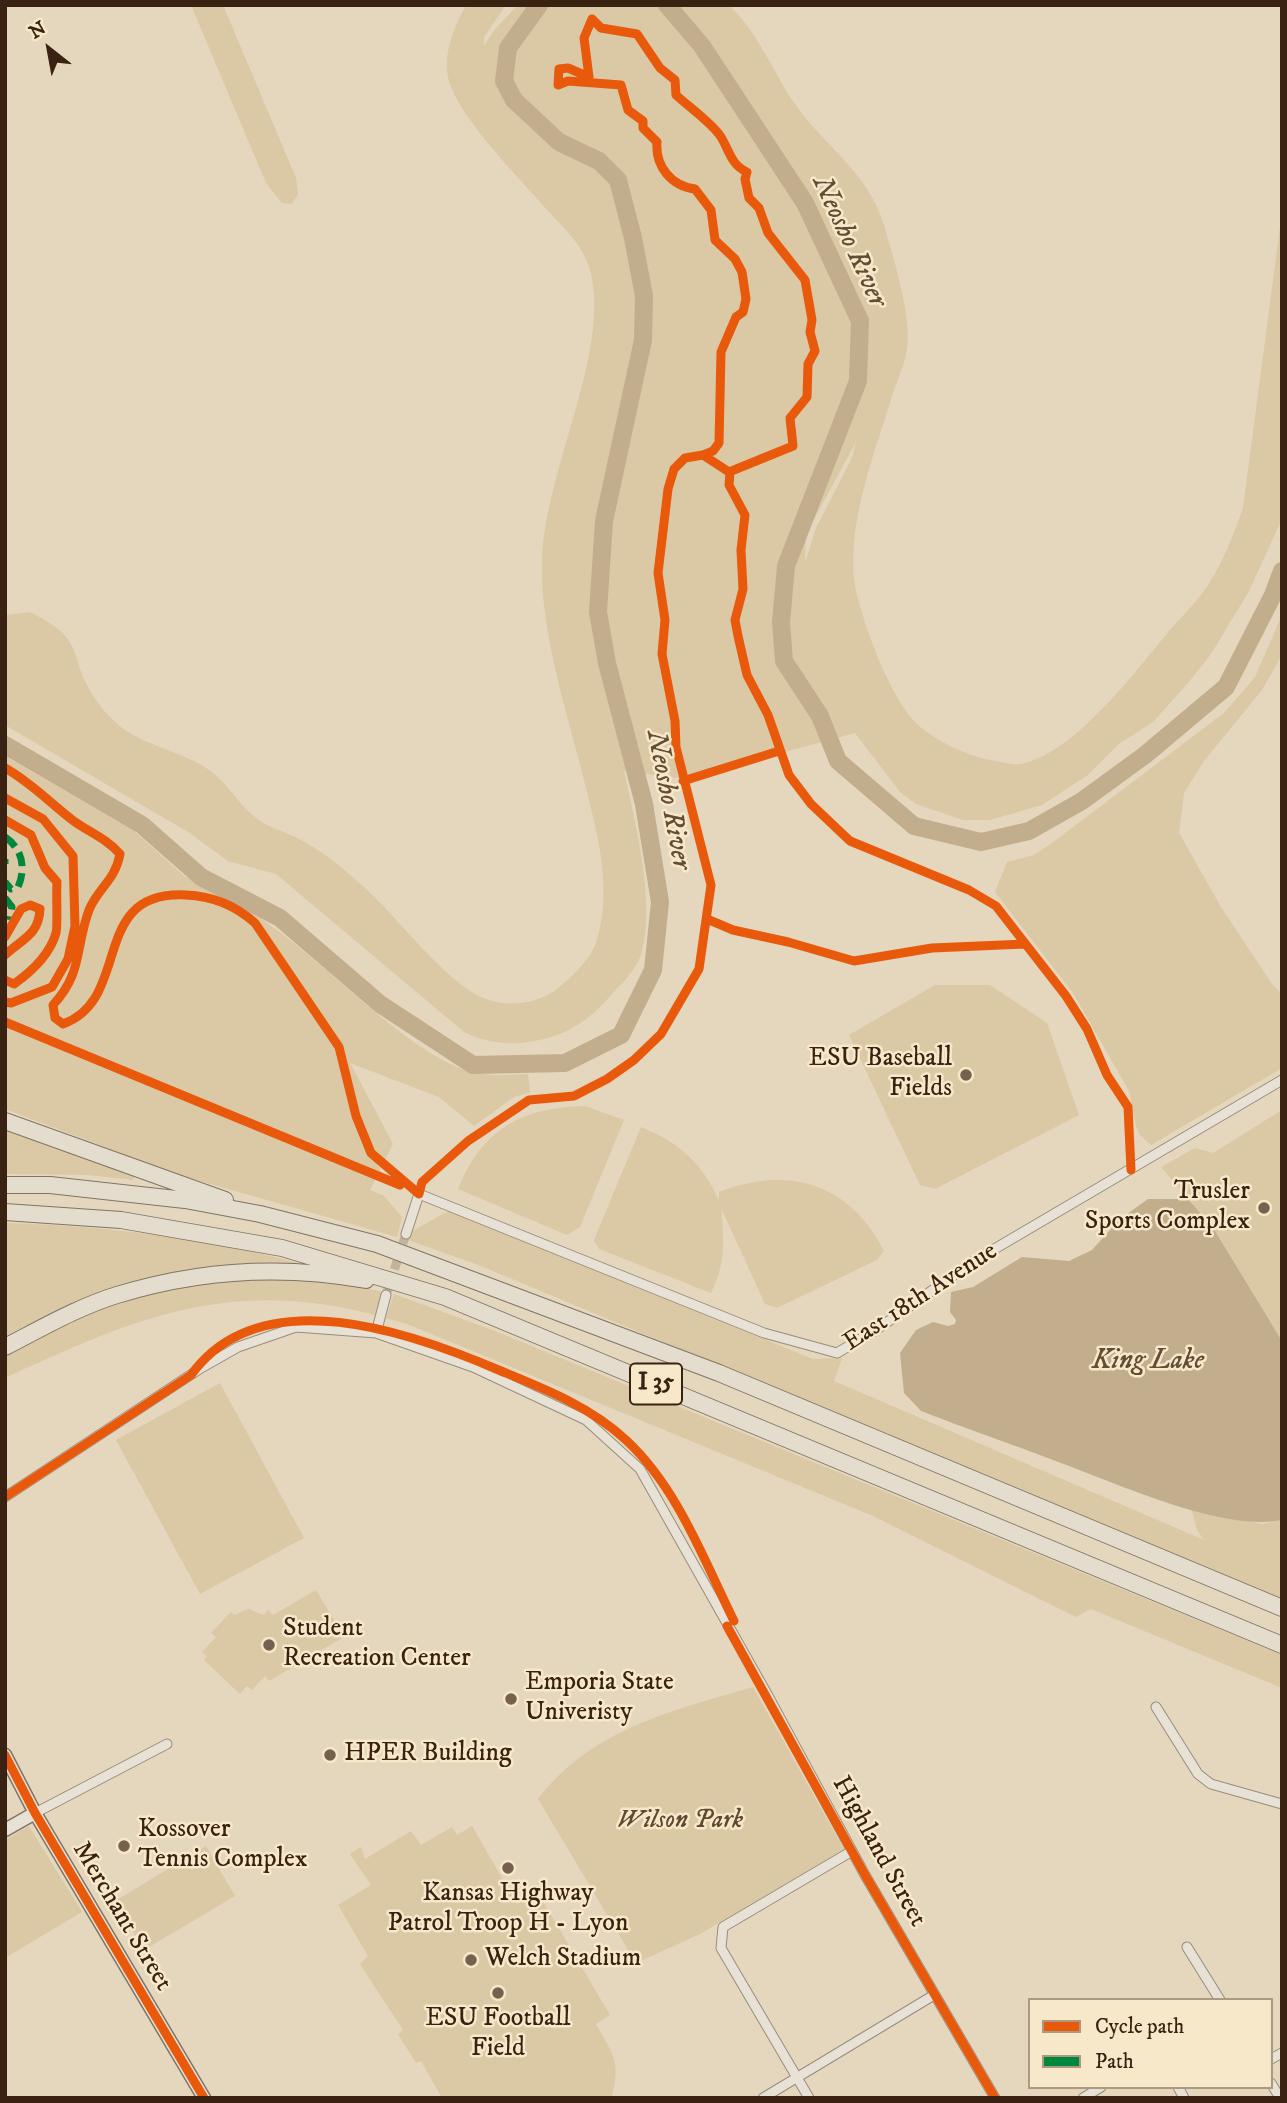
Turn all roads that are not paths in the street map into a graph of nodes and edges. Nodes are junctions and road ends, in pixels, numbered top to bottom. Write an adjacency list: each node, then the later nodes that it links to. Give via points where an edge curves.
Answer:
1 (1282, 1080): 6 (street, East 18th Avenue, via 974,1261 836,1353 764,1334 419,1194)
2 (5, 1121): 5 (highway)
3 (5, 1185): 5 (highway, I 35, via 101,1190)
4 (5, 1212): 7 (highway, I 35, via 121,1220 282,1248)
5 (260, 1214): 12 (highway, I 35, via 377,1244 719,1373)
6 (406, 1234)
7 (424, 1291): 10 (highway, via 317,1271 220,1273 116,1295); 13 (highway, I 35)
8 (386, 1295): 9 (street)
9 (376, 1334): 11 (street, Highland Street, via 296,1327 238,1347); 20 (street, Highland Street, via 473,1367 586,1420 640,1469)
10 (5, 1347)
11 (5, 1497)
12 (1282, 1608)
13 (1282, 1645)
14 (1156, 1707): 17 (street, via 1198,1774 1219,1786)
15 (167, 1744): 18 (street)
16 (5, 1755): 18 (main road, Merchant Street)
17 (1282, 1804)
18 (35, 1813): 19 (main road); 25 (main road, Merchant Street)
19 (5, 1830)
20 (852, 1851): 22 (street, Highland Street); 24 (street, via 723,1927 720,1948)
21 (1186, 1947): 23 (street)
22 (934, 1995): 24 (street); 28 (street, Highland Street)
23 (1219, 1998)
24 (797, 2078): 26 (street); 27 (street)
25 (204, 2098)
26 (763, 2098)
27 (809, 2098)
28 (995, 2098)

